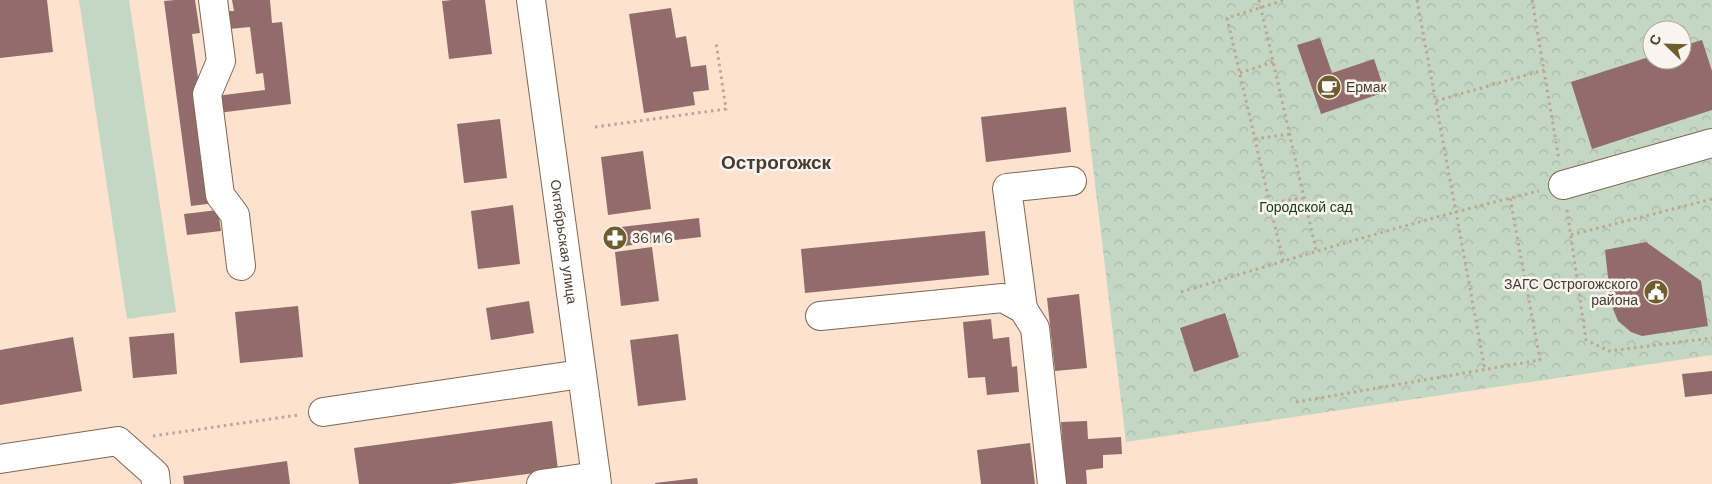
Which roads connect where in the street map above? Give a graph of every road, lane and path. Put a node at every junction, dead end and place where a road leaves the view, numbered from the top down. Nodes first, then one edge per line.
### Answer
1 (213, 0) edge
2 (531, 0) edge
3 (1258, 0) edge
4 (1285, 0) edge
5 (1417, 0) edge
6 (1532, 0) edge
7 (1260, 7) junction
8 (716, 42) dead end
9 (1273, 62) junction
10 (1544, 70) junction
11 (1240, 73) junction
12 (1436, 101) junction
13 (595, 127) dead end
14 (1290, 134) junction
15 (1255, 139) junction
16 (1712, 143) edge
17 (1072, 181) dead end
18 (1563, 185) junction
19 (1304, 198) junction
20 (1510, 198) junction
21 (1712, 199) edge
22 (1270, 203) junction
23 (1457, 210) junction
24 (1571, 235) junction
25 (1316, 250) junction
26 (1283, 261) junction
27 (241, 266) dead end
28 (1181, 292) dead end
29 (1023, 309) junction
30 (820, 316) dead end
31 (1712, 338) edge
32 (1484, 370) junction
33 (581, 374) junction
34 (1296, 402) dead end
35 (323, 412) joint
36 (118, 441) junction
37 (0, 459) edge
38 (597, 480) edge
39 (156, 484) edge
40 (541, 484) edge
41 (1052, 484) edge

1 - 27 street
2 - 33 street, Октябрьская улица
3 - 7 path
4 - 7 path
5 - 12 path
6 - 10 path
7 - 9 path
7 - 11 path
8 - 13 path
9 - 11 path
9 - 14 path
10 - 12 path
10 - 18 path
11 - 15 path
12 - 23 path
14 - 15 path
14 - 19 path
15 - 22 path
16 - 18 street
17 - 29 street
18 - 20 path
18 - 24 path
19 - 22 path
19 - 25 path
20 - 23 path
20 - 32 path
21 - 24 path
22 - 26 path
23 - 25 path
23 - 32 path
24 - 31 path
25 - 26 path
26 - 28 path
29 - 30 street
29 - 41 street
32 - 34 path
33 - 35 street
33 - 38 street, Октябрьская улица
35 - 36 path
36 - 37 street
36 - 39 street
38 - 40 street

